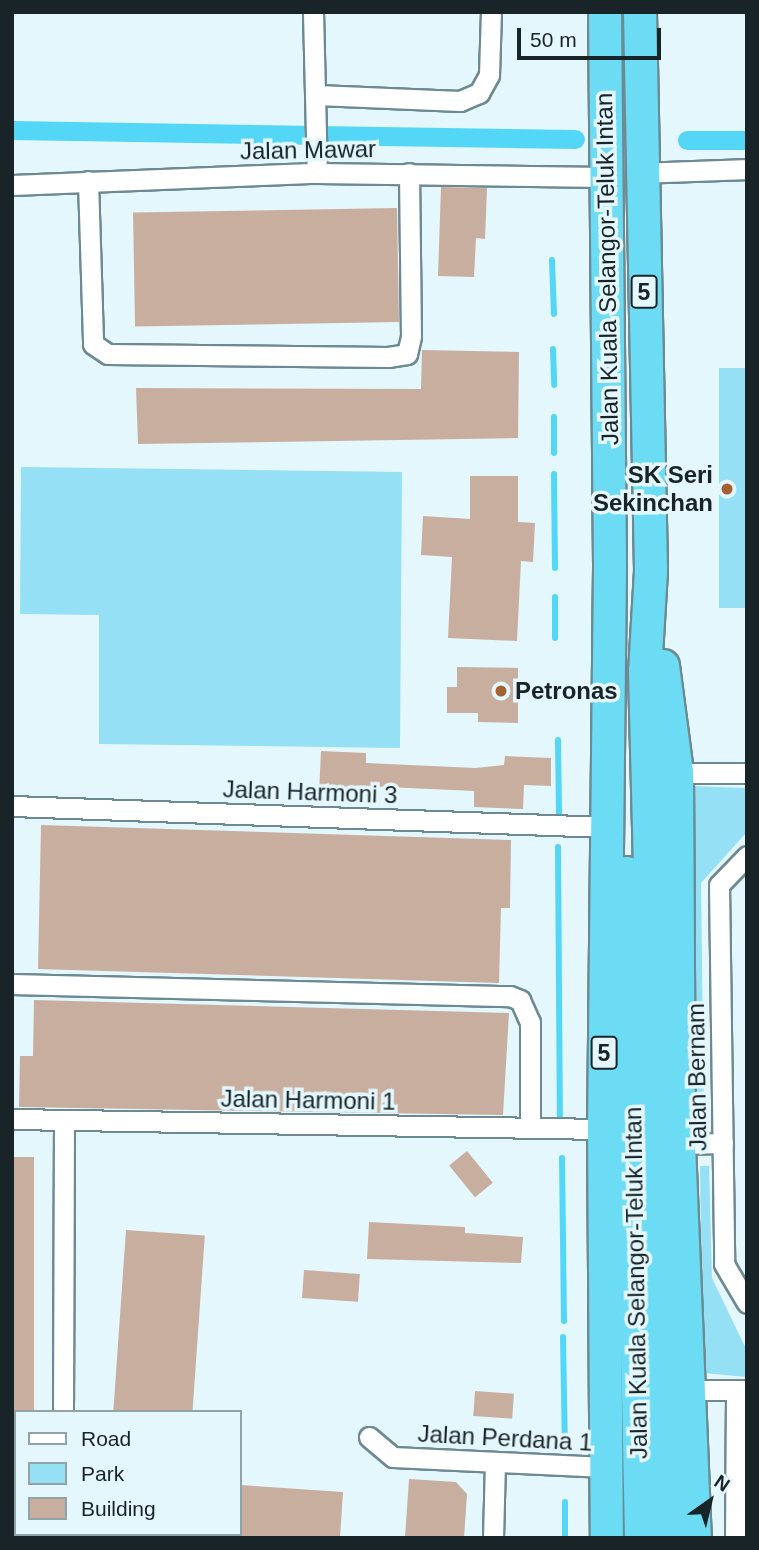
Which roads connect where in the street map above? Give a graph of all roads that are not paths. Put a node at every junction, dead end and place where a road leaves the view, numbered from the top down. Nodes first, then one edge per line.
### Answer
1 (313, 12) edge
2 (491, 12) edge
3 (605, 12) edge
4 (640, 12) edge
5 (317, 101) junction
6 (747, 169) edge
7 (317, 173) junction
8 (409, 173) junction
9 (640, 173) junction
10 (605, 177) junction
11 (89, 181) junction
12 (12, 186) edge
13 (651, 571) junction
14 (677, 773) junction
15 (747, 773) edge
16 (12, 806) edge
17 (628, 841) junction
18 (747, 856) edge
19 (12, 984) edge
20 (12, 1119) edge
21 (64, 1121) junction
22 (530, 1127) junction
23 (604, 1129) junction
24 (723, 1143) junction
25 (679, 1144) junction
26 (747, 1303) edge
27 (691, 1390) junction
28 (741, 1390) edge
29 (63, 1410) edge
30 (369, 1437) dead end
31 (495, 1462) junction
32 (605, 1467) junction
33 (493, 1538) edge
34 (607, 1538) edge
35 (641, 1538) edge
36 (667, 1538) edge
37 (695, 1538) edge
38 (736, 1538) edge

1 - 5 street
2 - 5 street
3 - 10 highway, Jalan Kuala Selangor-Teluk Intan / 5
4 - 9 highway, Jalan Kuala Selangor-Teluk Intan / 5
5 - 7 street
6 - 9 street
7 - 8 street, Jalan Mawar
7 - 11 street, Jalan Mawar
8 - 10 street, Jalan Mawar
8 - 11 street
9 - 13 highway, Jalan Kuala Selangor-Teluk Intan / 5
10 - 17 highway, Jalan Kuala Selangor-Teluk Intan / 5
11 - 12 street, Jalan Mawar
13 - 14 highway, Jalan Kuala Selangor-Teluk Intan / 5
13 - 17 highway, Jalan Kuala Selangor-Teluk Intan / 5
14 - 15 street
14 - 25 highway, 5
16 - 17 street, Jalan Harmoni 3
17 - 23 highway, Jalan Kuala Selangor-Teluk Intan / 5
17 - 35 highway, Jalan Kuala Selangor-Teluk Intan / 5
17 - 36 highway, Jalan Kuala Selangor-Teluk Intan / 5
18 - 24 street, Jalan Bernam
19 - 22 street
20 - 21 street, Jalan Harmoni 1
21 - 22 street, Jalan Harmoni 1
21 - 29 street
22 - 23 street, Jalan Harmoni 1
23 - 32 highway, Jalan Kuala Selangor-Teluk Intan / 5
24 - 25 street
24 - 26 street, Jalan Bernam
25 - 27 highway, 5
27 - 28 street
27 - 37 highway, 5
28 - 38 street
30 - 31 street, Jalan Perdana 1
31 - 32 street, Jalan Perdana 1
31 - 33 street
32 - 34 highway, Jalan Kuala Selangor-Teluk Intan / 5

